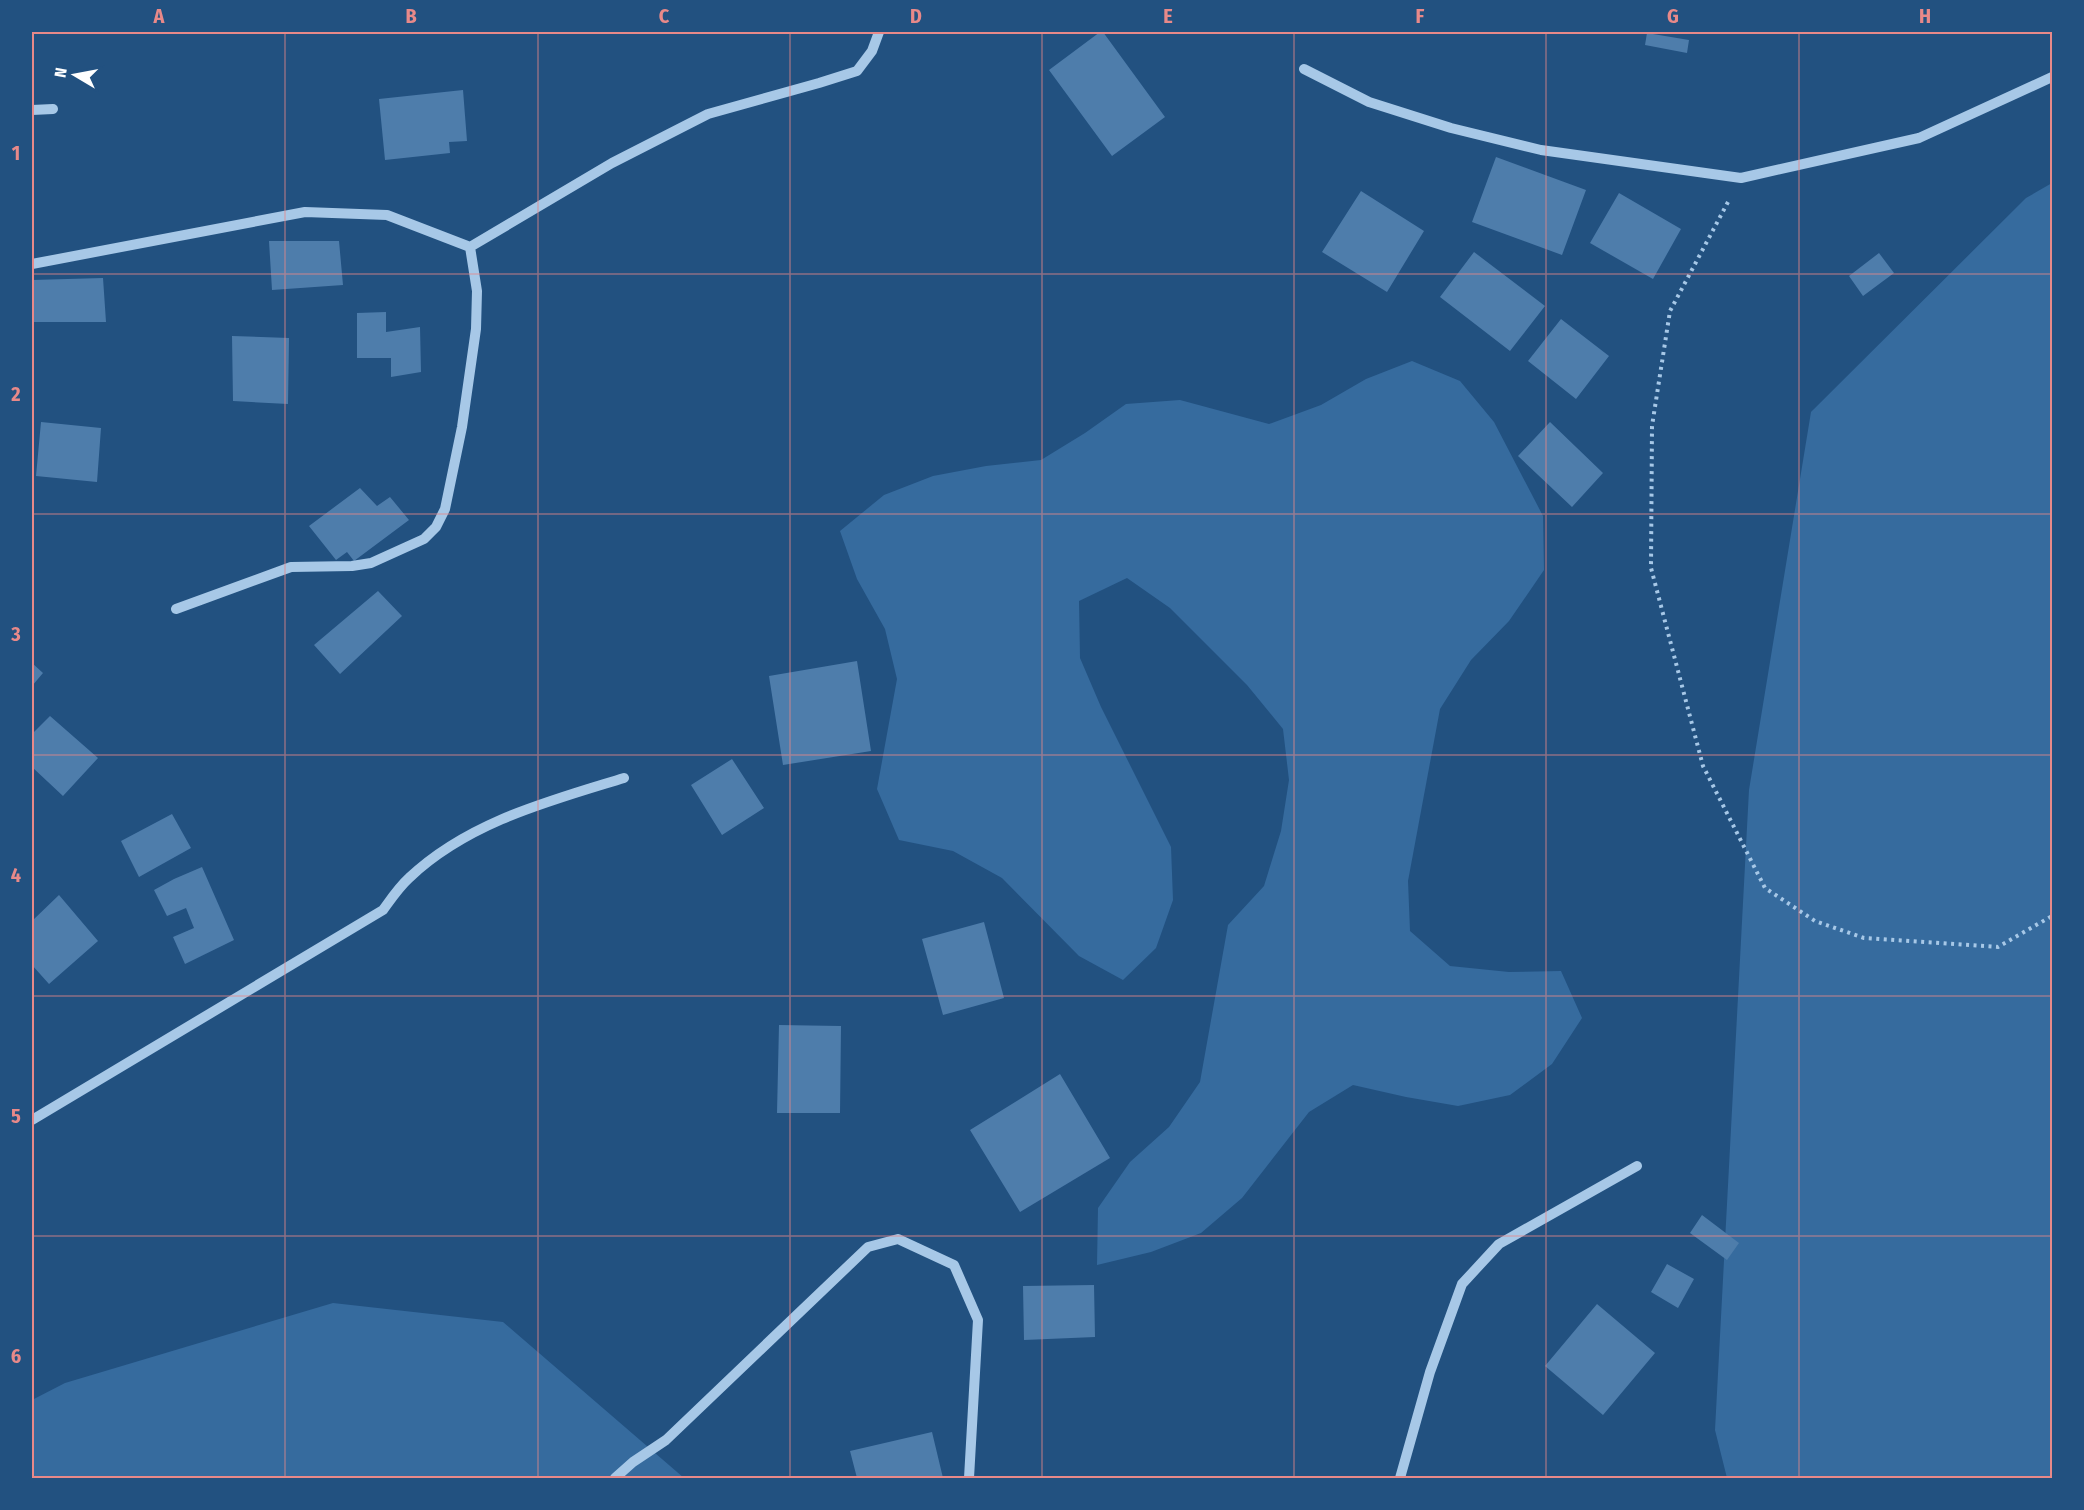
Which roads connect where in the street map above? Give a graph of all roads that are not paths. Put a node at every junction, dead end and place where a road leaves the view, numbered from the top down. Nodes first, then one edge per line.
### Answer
1 (879, 32) edge
2 (1304, 69) dead end
3 (2052, 77) edge
4 (53, 109) dead end
5 (32, 110) edge
6 (470, 247) junction
7 (32, 264) edge
8 (176, 609) dead end
9 (624, 777) dead end
10 (32, 1120) edge
11 (1637, 1166) dead end
12 (615, 1479) edge
13 (969, 1479) edge
14 (1400, 1479) edge

1 - 6 street
2 - 3 street
4 - 5 street
6 - 7 street
6 - 8 street
9 - 10 street
11 - 14 street
12 - 13 street

